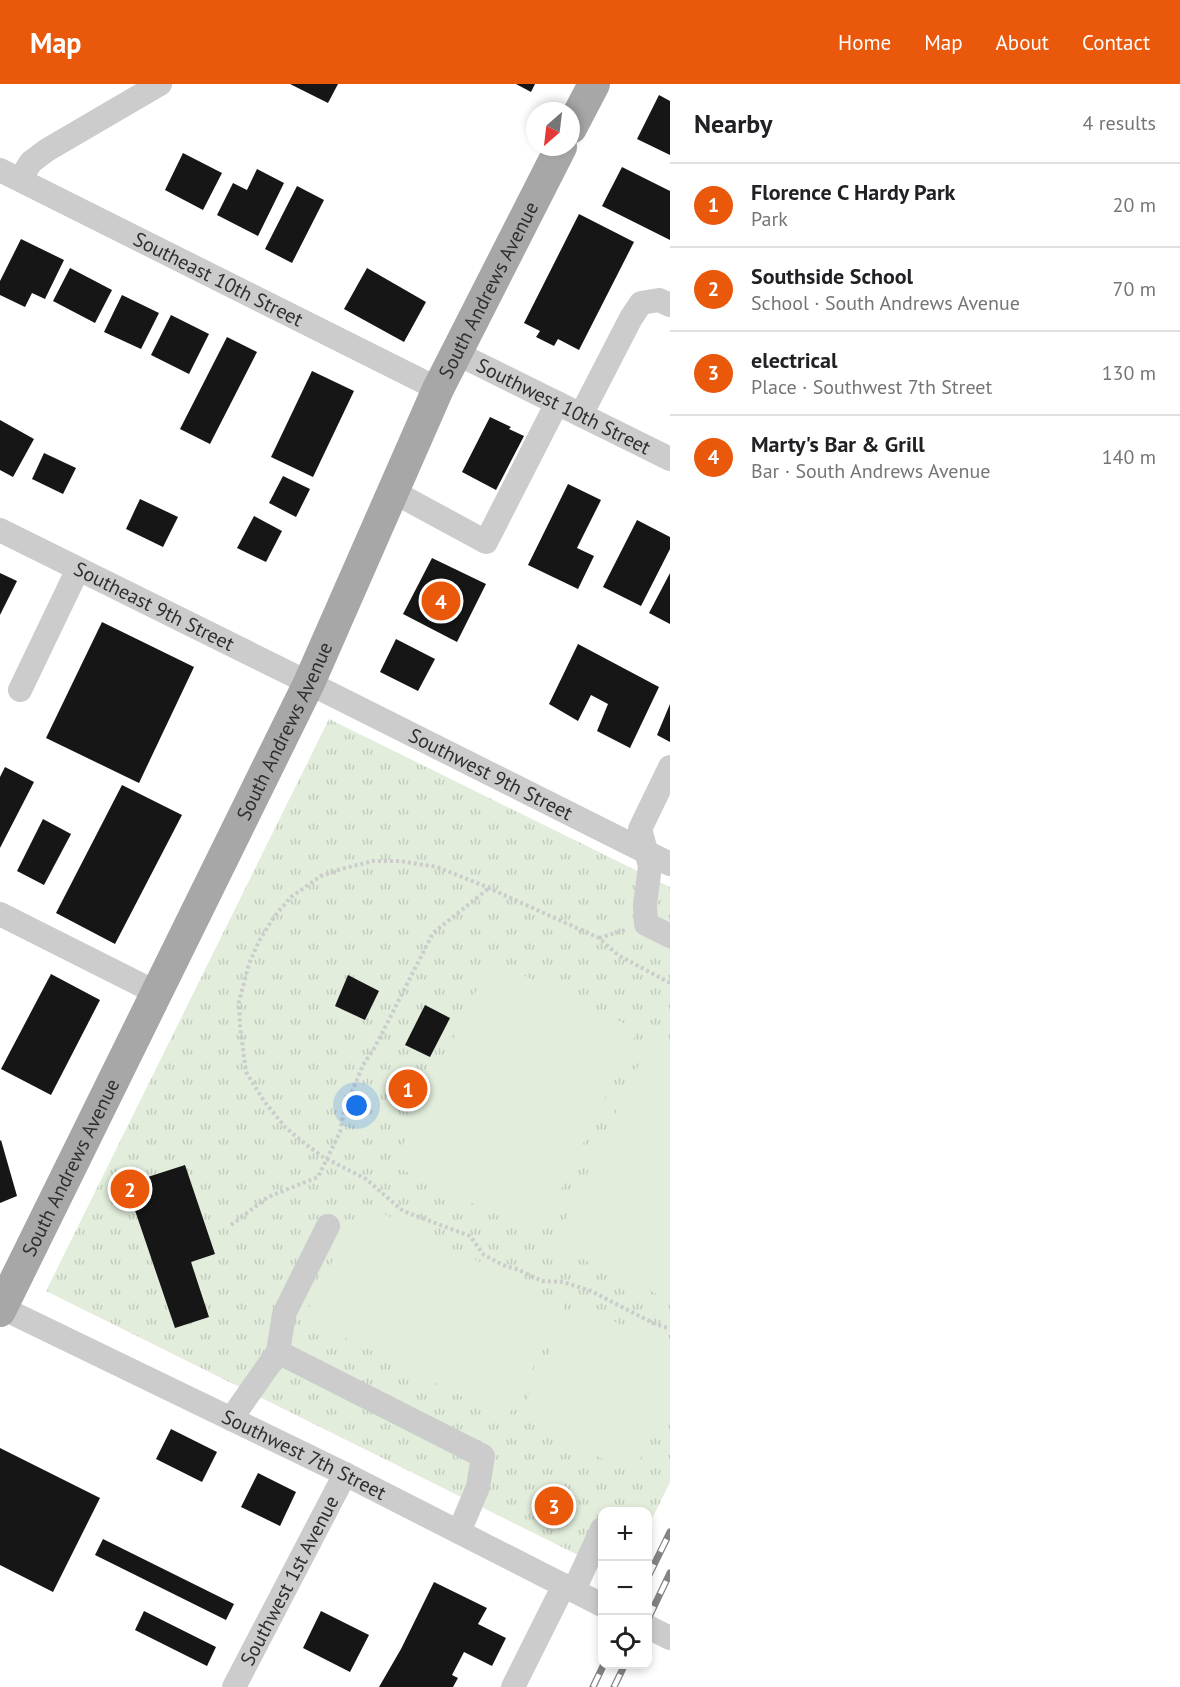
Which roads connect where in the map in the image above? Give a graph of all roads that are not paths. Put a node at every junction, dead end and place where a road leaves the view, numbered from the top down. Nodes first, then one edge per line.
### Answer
1 (160, 84) edge
2 (594, 84) edge
3 (580, 111) edge
4 (556, 156) edge
5 (10, 175) edge
6 (670, 305) edge
7 (456, 353) junction
8 (438, 388) junction
9 (557, 403) junction
10 (581, 415) junction
11 (670, 459) edge
12 (392, 491) junction
13 (0, 530) edge
14 (78, 569) junction
15 (309, 683) junction
16 (20, 690) dead end
17 (670, 767) edge
18 (647, 853) junction
19 (670, 864) edge
20 (0, 914) edge
21 (670, 936) edge
22 (157, 993) junction
23 (328, 1226) dead end
24 (0, 1308) edge
25 (278, 1352) junction
26 (231, 1419) junction
27 (345, 1474) junction
28 (459, 1532) junction
29 (598, 1538) edge
30 (569, 1588) junction
31 (598, 1602) edge
32 (652, 1629) edge
33 (670, 1638) edge
34 (234, 1687) edge
35 (513, 1687) edge

1 - 5 street
2 - 3 main road
4 - 7 main road, South Andrews Avenue
5 - 8 street, Southeast 10th Street
6 - 10 street
7 - 8 main road, South Andrews Avenue
7 - 9 street, Southwest 10th Street
8 - 12 main road, South Andrews Avenue
9 - 10 street, Southwest 10th Street
9 - 12 street
10 - 11 street, Southwest 10th Street
12 - 15 main road, South Andrews Avenue
13 - 14 street, Southeast 9th Street
14 - 15 street, Southeast 9th Street
14 - 16 street
15 - 18 street, Southwest 9th Street
15 - 22 main road, South Andrews Avenue
17 - 18 street
18 - 19 street, Southwest 9th Street
18 - 21 street
20 - 22 street
22 - 24 main road, South Andrews Avenue
23 - 25 street
24 - 26 street, Southwest 7th Street
25 - 26 street
25 - 28 street
26 - 27 street, Southwest 7th Street
27 - 28 street, Southwest 7th Street
27 - 34 street, Southwest 1st Avenue
28 - 30 street, Southwest 7th Street
29 - 30 street
30 - 31 street, Southwest 7th Street
30 - 35 street
32 - 33 street

